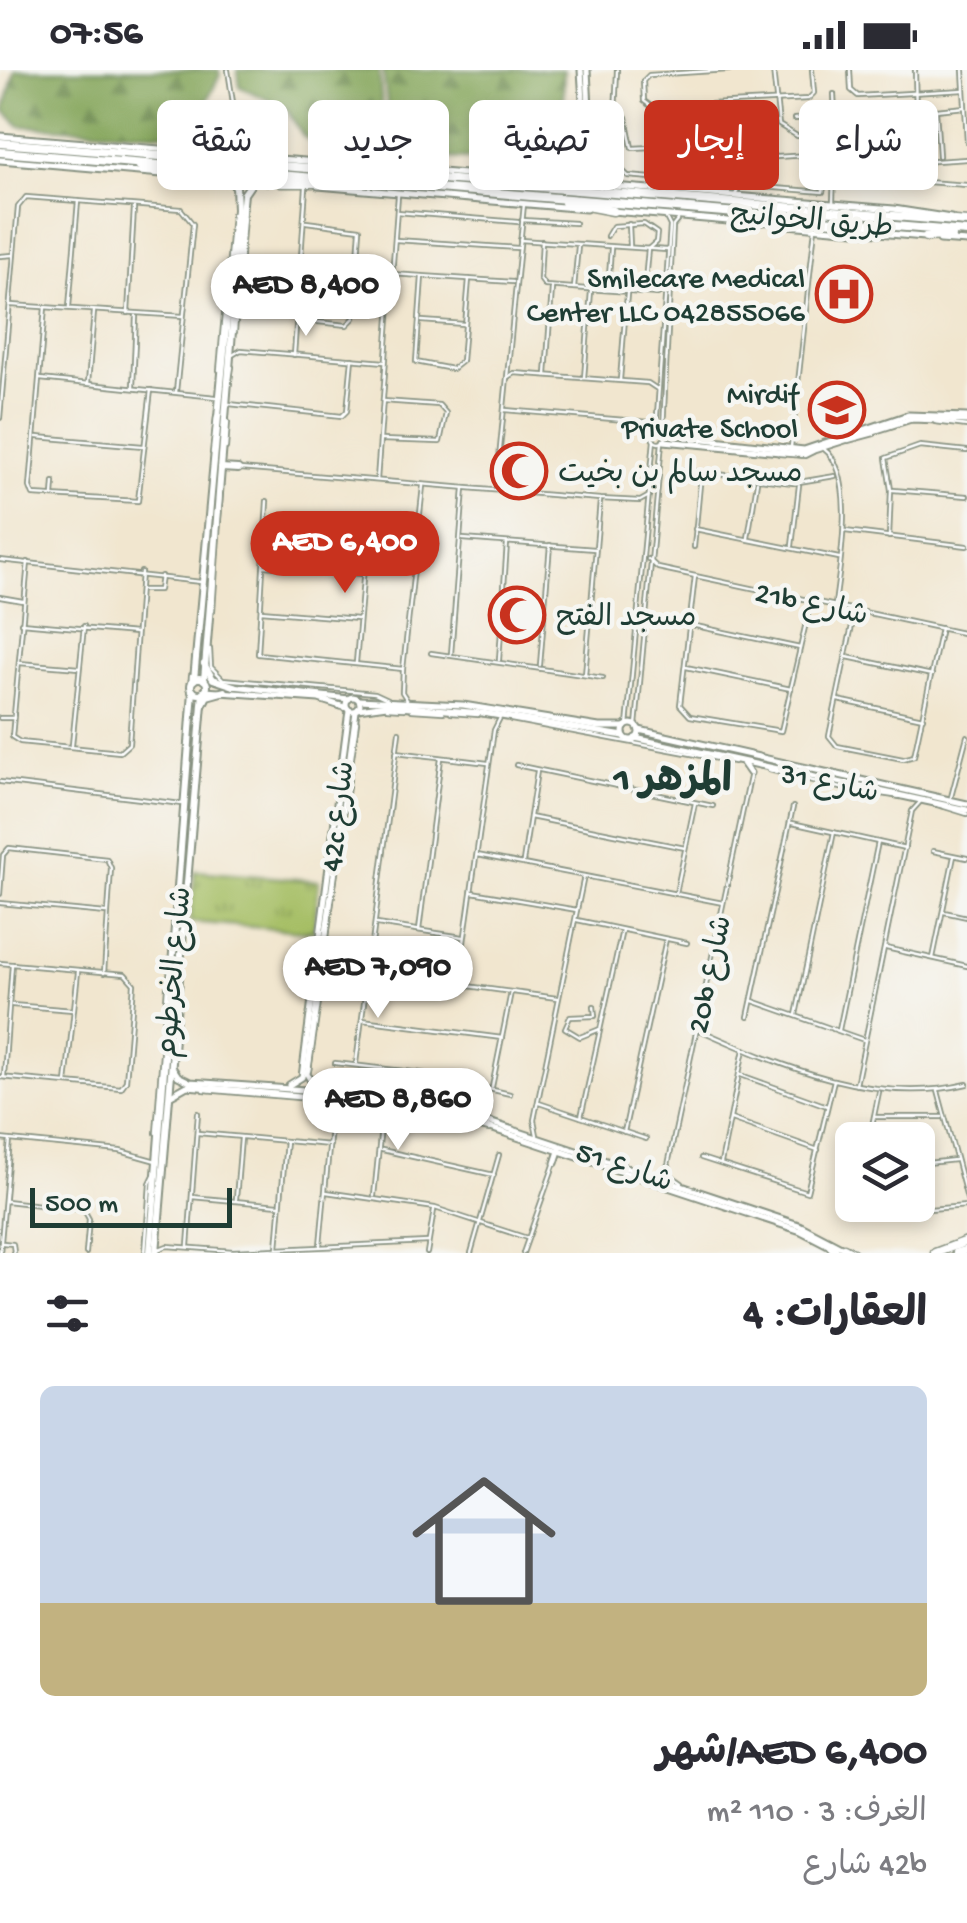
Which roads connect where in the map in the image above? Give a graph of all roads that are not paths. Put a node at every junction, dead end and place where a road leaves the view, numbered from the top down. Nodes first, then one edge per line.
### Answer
1 (228, 70) edge
2 (584, 70) edge
3 (616, 70) edge
4 (730, 70) edge
5 (774, 70) edge
6 (812, 70) edge
7 (850, 70) edge
8 (915, 70) edge
9 (963, 70) edge
10 (666, 72) edge
11 (964, 90) junction
12 (917, 93) junction
13 (834, 94) dead end
14 (233, 100) edge
15 (586, 100) edge
16 (616, 100) edge
17 (647, 100) edge
18 (775, 100) edge
19 (779, 100) edge
20 (834, 100) edge
21 (917, 100) edge
22 (965, 107) edge
23 (938, 110) edge
24 (624, 119) edge
25 (794, 119) dead end
26 (799, 119) edge
27 (779, 120) edge
28 (799, 136) edge
29 (0, 140) edge
30 (967, 142) edge
31 (52, 147) junction
32 (121, 147) junction
33 (644, 147) edge
34 (157, 150) edge
35 (0, 152) edge
36 (779, 158) edge
37 (0, 160) edge
38 (967, 160) edge
39 (132, 162) junction
40 (938, 162) edge
41 (157, 169) edge
42 (308, 169) edge
43 (157, 174) edge
44 (308, 177) edge
45 (449, 181) edge
46 (938, 182) edge
47 (288, 184) edge
48 (967, 184) edge
49 (304, 185) junction
50 (308, 185) edge
51 (449, 188) edge
52 (624, 188) edge
53 (779, 188) edge
54 (237, 190) edge
55 (246, 190) edge
56 (312, 190) edge
57 (364, 190) edge
58 (738, 190) edge
59 (745, 190) edge
60 (834, 190) edge
61 (308, 193) junction
62 (398, 193) junction
63 (746, 194) junction
64 (542, 196) junction
65 (734, 196) junction
66 (240, 198) junction
67 (80, 201) junction
68 (834, 204) junction
69 (521, 205) junction
70 (136, 206) junction
71 (240, 211) junction
72 (614, 211) junction
73 (397, 212) junction
74 (661, 214) junction
75 (686, 216) junction
76 (801, 218) junction
77 (520, 221) junction
78 (306, 222) junction
79 (740, 222) junction
80 (963, 222) edge
81 (576, 223) dead end
82 (629, 224) junction
83 (818, 226) junction
84 (607, 236) dead end
85 (926, 237) joint
86 (967, 237) edge
87 (395, 240) junction
88 (518, 240) junction
89 (542, 242) junction
90 (578, 244) junction
91 (612, 247) junction
92 (668, 247) junction
93 (518, 248) junction
94 (630, 248) junction
95 (648, 249) junction
96 (662, 250) junction
97 (1, 256) edge
98 (668, 256) junction
99 (14, 258) junction
100 (672, 264) junction
101 (392, 273) junction
102 (422, 276) junction
103 (469, 280) junction
104 (515, 284) junction
105 (552, 287) junction
106 (574, 288) junction
107 (591, 290) junction
108 (665, 290) junction
109 (608, 291) junction
110 (627, 292) junction
111 (644, 293) junction
112 (658, 294) junction
113 (230, 296) junction
114 (664, 300) junction
115 (10, 304) junction
116 (47, 307) junction
117 (70, 309) junction
118 (93, 310) junction
119 (234, 310) junction
120 (126, 313) junction
121 (138, 314) junction
122 (184, 318) junction
123 (298, 320) junction
124 (419, 321) junction
125 (465, 324) junction
126 (231, 339) junction
127 (241, 350) junction
128 (294, 354) junction
129 (230, 360) junction
130 (352, 360) junction
131 (385, 363) junction
132 (508, 366) junction
133 (514, 374) junction
134 (546, 376) junction
135 (658, 377) junction
136 (223, 378) junction
137 (507, 378) junction
138 (584, 380) junction
139 (40, 381) junction
140 (620, 383) junction
141 (648, 384) junction
142 (86, 385) junction
143 (131, 388) junction
144 (149, 390) junction
145 (658, 390) junction
146 (177, 392) junction
147 (211, 395) junction
148 (382, 401) junction
149 (224, 404) junction
150 (238, 408) junction
151 (504, 409) junction
152 (0, 417) edge
153 (965, 419) edge
154 (649, 422) dead end
155 (656, 430) junction
156 (218, 434) junction
157 (663, 436) junction
158 (35, 438) junction
159 (379, 438) junction
160 (820, 438) dead end
161 (654, 440) junction
162 (794, 443) junction
163 (144, 448) junction
164 (829, 449) junction
165 (787, 450) junction
166 (800, 450) junction
167 (814, 450) junction
168 (967, 451) edge
169 (221, 460) junction
170 (238, 468) junction
171 (684, 470) dead end
172 (701, 472) junction
173 (838, 476) junction
174 (375, 480) junction
175 (757, 480) junction
176 (54, 482) dead end
177 (219, 482) junction
178 (799, 483) junction
179 (416, 484) junction
180 (424, 485) junction
181 (464, 488) junction
182 (891, 490) junction
183 (498, 491) junction
184 (650, 496) junction
185 (967, 496) edge
186 (419, 497) junction
187 (52, 498) junction
188 (600, 500) junction
189 (268, 501) dead end
190 (640, 501) junction
191 (648, 509) junction
192 (266, 521) junction
193 (695, 529) junction
194 (367, 530) junction
195 (844, 530) junction
196 (415, 534) junction
197 (889, 537) junction
198 (460, 538) junction
199 (748, 540) junction
200 (508, 542) junction
201 (550, 545) junction
202 (967, 546) edge
203 (694, 548) dead end
204 (596, 549) junction
205 (792, 549) junction
206 (840, 558) junction
207 (648, 559) junction
208 (0, 560) edge
209 (206, 560) junction
210 (26, 562) junction
211 (262, 566) junction
212 (658, 568) junction
213 (142, 572) junction
214 (205, 572) junction
215 (161, 574) junction
216 (363, 574) junction
217 (647, 574) junction
218 (695, 576) junction
219 (195, 578) junction
220 (204, 586) junction
221 (142, 587) junction
222 (204, 596) junction
223 (0, 597) edge
224 (23, 599) junction
225 (811, 602) junction
226 (835, 606) junction
227 (259, 611) junction
228 (855, 611) junction
229 (359, 619) junction
230 (21, 621) junction
231 (689, 625) junction
232 (82, 626) junction
233 (941, 628) junction
234 (138, 631) junction
235 (967, 634) edge
236 (801, 648) junction
237 (431, 653) dead end
238 (206, 654) junction
239 (451, 655) junction
240 (846, 657) junction
241 (500, 661) junction
242 (18, 663) junction
243 (356, 665) junction
244 (540, 667) junction
245 (686, 667) junction
246 (79, 668) junction
247 (404, 669) junction
248 (585, 675) junction
249 (932, 675) junction
250 (602, 678) dead end
251 (194, 680) junction
252 (204, 686) junction
253 (234, 686) junction
254 (281, 687) junction
255 (402, 688) junction
256 (193, 690) junction
257 (792, 690) junction
258 (225, 691) junction
259 (349, 698) junction
260 (359, 700) junction
261 (391, 700) junction
262 (836, 700) junction
263 (408, 701) junction
264 (353, 711) junction
265 (194, 714) junction
266 (485, 714) junction
267 (504, 716) junction
268 (1, 718) edge
269 (923, 718) junction
270 (13, 722) junction
271 (626, 726) junction
272 (637, 728) junction
273 (494, 730) junction
274 (350, 731) junction
275 (398, 732) dead end
276 (624, 736) junction
277 (967, 736) edge
278 (635, 738) junction
279 (658, 738) junction
280 (73, 746) junction
281 (396, 752) junction
282 (965, 754) edge
283 (441, 758) junction
284 (739, 761) junction
285 (489, 763) junction
286 (516, 765) dead end
287 (758, 765) junction
288 (785, 765) junction
289 (537, 769) junction
290 (750, 778) junction
291 (0, 782) edge
292 (956, 788) junction
293 (187, 794) junction
294 (905, 797) junction
295 (942, 799) junction
296 (925, 800) junction
297 (176, 802) junction
298 (695, 802) junction
299 (713, 806) dead end
300 (793, 808) dead end
301 (965, 808) edge
302 (912, 811) junction
303 (185, 813) junction
304 (530, 817) junction
305 (790, 823) junction
306 (834, 832) junction
307 (878, 842) junction
308 (685, 848) junction
309 (905, 848) junction
310 (932, 851) dead end
311 (476, 855) junction
312 (954, 856) junction
313 (967, 858) edge
314 (523, 864) junction
315 (584, 876) junction
316 (471, 892) junction
317 (0, 894) edge
318 (676, 895) junction
319 (723, 904) junction
320 (0, 905) edge
321 (577, 910) junction
322 (942, 912) junction
323 (107, 915) junction
324 (967, 918) edge
325 (575, 920) junction
326 (374, 924) junction
327 (419, 930) junction
328 (622, 930) junction
329 (464, 938) junction
330 (666, 939) junction
331 (687, 943) dead end
332 (372, 944) dead end
333 (884, 948) junction
334 (323, 955) junction
335 (933, 958) junction
336 (0, 963) edge
337 (14, 964) junction
338 (967, 966) edge
339 (334, 968) junction
340 (76, 970) junction
341 (168, 972) junction
342 (102, 973) junction
343 (368, 973) junction
344 (321, 976) junction
345 (172, 982) junction
346 (458, 985) junction
347 (511, 992) junction
348 (174, 997) junction
349 (559, 998) junction
350 (752, 1001) junction
351 (10, 1005) junction
352 (594, 1006) dead end
353 (73, 1010) junction
354 (796, 1014) junction
355 (595, 1016) junction
356 (748, 1018) dead end
357 (362, 1020) junction
358 (594, 1028) junction
359 (601, 1030) junction
360 (838, 1030) junction
361 (697, 1031) junction
362 (502, 1038) junction
363 (865, 1040) junction
364 (746, 1049) junction
365 (304, 1053) junction
366 (171, 1056) junction
367 (310, 1062) junction
368 (335, 1062) dead end
369 (356, 1064) junction
370 (308, 1073) junction
371 (739, 1076) junction
372 (2, 1077) edge
373 (836, 1080) junction
374 (190, 1082) junction
375 (67, 1084) junction
376 (967, 1084) edge
377 (856, 1085) junction
378 (181, 1086) junction
379 (199, 1086) junction
380 (282, 1087) junction
381 (492, 1088) junction
382 (305, 1089) junction
383 (322, 1091) junction
384 (879, 1091) junction
385 (938, 1091) junction
386 (268, 1092) junction
387 (510, 1094) dead end
388 (376, 1102) junction
389 (537, 1103) junction
390 (397, 1105) junction
391 (830, 1105) junction
392 (166, 1106) junction
393 (198, 1112) dead end
394 (385, 1114) junction
395 (581, 1117) junction
396 (945, 1117) junction
397 (161, 1118) junction
398 (874, 1118) junction
399 (534, 1120) junction
400 (730, 1120) junction
401 (873, 1122) edge
402 (331, 1127) dead end
403 (524, 1130) junction
404 (624, 1132) junction
405 (196, 1133) junction
406 (537, 1135) junction
407 (241, 1137) junction
408 (0, 1139) edge
409 (159, 1139) junction
410 (646, 1139) dead end
411 (12, 1140) junction
412 (286, 1141) junction
413 (330, 1144) junction
414 (547, 1144) junction
415 (819, 1149) junction
416 (160, 1150) junction
417 (382, 1150) junction
418 (563, 1150) junction
419 (500, 1155) dead end
420 (147, 1156) junction
421 (600, 1156) junction
422 (700, 1158) dead end
423 (957, 1160) junction
424 (156, 1162) junction
425 (935, 1162) edge
426 (555, 1163) junction
427 (720, 1165) junction
428 (668, 1168) junction
429 (634, 1174) junction
430 (494, 1175) junction
431 (657, 1176) junction
432 (0, 1177) edge
433 (8, 1178) junction
434 (665, 1179) junction
435 (684, 1186) junction
436 (326, 1191) junction
437 (192, 1197) junction
438 (376, 1197) junction
439 (967, 1200) edge
440 (6, 1201) junction
441 (236, 1201) junction
442 (280, 1205) junction
443 (967, 1206) edge
444 (437, 1208) junction
445 (935, 1209) edge
446 (480, 1220) junction
447 (528, 1236) junction
448 (157, 1238) junction
449 (967, 1242) edge
450 (1, 1243) edge
451 (428, 1244) junction
452 (380, 1245) junction
453 (167, 1246) junction
454 (188, 1247) junction
455 (322, 1248) junction
456 (277, 1249) junction
457 (967, 1250) edge
458 (842, 1251) edge
459 (152, 1252) edge
460 (221, 1252) edge
461 (0, 1253) edge
462 (14, 1253) edge
463 (86, 1253) edge
464 (380, 1253) edge
465 (427, 1253) edge
466 (471, 1253) edge
467 (522, 1253) edge
468 (935, 1253) edge
469 (957, 1253) edge

1 - 14 street
2 - 15 street
3 - 16 street
4 - 10 street
5 - 18 street
6 - 19 street
7 - 12 street
8 - 12 street
9 - 11 street
10 - 17 street
11 - 12 street
11 - 22 street
12 - 21 street
13 - 20 street
22 - 23 street
22 - 30 street
24 - 33 street
25 - 26 street
27 - 28 street
29 - 31 main road, طريق الخوانيج
29 - 32 street
31 - 32 main road
31 - 42 main road, طريق الخوانيج
32 - 34 street
35 - 39 main road, طريق الخوانيج
36 - 53 street
37 - 43 street
38 - 40 street
39 - 41 main road
39 - 44 main road, طريق الخوانيج
45 - 80 main road, طريق الخوانيج
46 - 48 street
47 - 49 street
49 - 50 street
49 - 61 street
51 - 64 main road, طريق الخوانيج
52 - 65 street
54 - 66 main road
55 - 66 main road, شارع الخرطوم
56 - 61 street
57 - 62 street
58 - 65 street
59 - 63 street
60 - 68 street
61 - 78 street
62 - 69 street
62 - 73 street
63 - 65 street
63 - 68 street
64 - 72 main road
64 - 76 main road, طريق الخوانيج
66 - 71 main road, شارع الخرطوم
67 - 70 street
67 - 99 street
67 - 117 street
68 - 80 street
69 - 72 street
69 - 77 street
70 - 120 street
70 - 122 street
71 - 113 main road, شارع الخرطوم
71 - 119 main road, شارع الخرطوم
71 - 126 street
71 - 136 street
72 - 74 street
73 - 77 street
73 - 87 street
74 - 75 street
74 - 92 street
75 - 79 street
75 - 100 street
76 - 79 main road
76 - 86 main road, طريق الخوانيج
77 - 81 street
77 - 88 street
78 - 123 street
78 - 123 street
79 - 83 street
82 - 84 street
82 - 94 street
82 - 95 street
83 - 85 street
83 - 162 street
85 - 86 main road
87 - 93 street
87 - 101 street
88 - 89 street
88 - 93 street
89 - 90 street
89 - 105 street
90 - 91 street
90 - 106 street
91 - 94 street
91 - 109 street
92 - 96 street
92 - 98 street
92 - 100 street
93 - 104 street
94 - 95 street
95 - 96 street
95 - 111 street
96 - 98 street
97 - 99 street
98 - 108 street
99 - 115 street
100 - 157 street
101 - 102 street
101 - 131 street
102 - 103 street
102 - 124 street
103 - 104 street
103 - 125 street
104 - 132 street
105 - 106 street
105 - 134 street
106 - 107 street
107 - 109 street
107 - 138 street
108 - 112 street
108 - 114 street
109 - 110 street
110 - 111 street
110 - 140 street
111 - 112 street
112 - 114 street
113 - 119 main road
113 - 136 main road, شارع الخرطوم
114 - 135 street
115 - 116 street
115 - 152 street
116 - 117 street
116 - 139 street
117 - 118 street
118 - 120 street
118 - 142 street
119 - 126 main road, شارع الخرطوم
120 - 121 street
121 - 122 street
121 - 143 street
122 - 146 street
123 - 128 street
124 - 125 street
124 - 125 street
126 - 127 street
126 - 129 main road, شارع الخرطوم
127 - 128 street
127 - 129 street
128 - 130 street
129 - 149 main road, شارع الخرطوم
130 - 131 street
130 - 150 street
131 - 148 street
132 - 133 street
132 - 137 street
133 - 134 street
133 - 137 street
134 - 138 street
135 - 141 street
135 - 145 street
136 - 149 main road, شارع الخرطوم
137 - 151 street
138 - 140 street
139 - 142 street
139 - 158 street
140 - 141 street
141 - 145 street
142 - 143 street
143 - 144 street
144 - 146 street
144 - 163 street
145 - 155 street
146 - 147 street
147 - 149 street
147 - 149 street
148 - 159 street
148 - 159 street
149 - 150 street
149 - 150 street
149 - 156 main road, شارع الخرطوم
149 - 169 main road, شارع الخرطوم
149 - 209 street
151 - 154 street
151 - 183 street
153 - 164 street
153 - 167 street
155 - 157 street
155 - 161 street
156 - 169 main road
156 - 209 main road, شارع الخرطوم
157 - 161 street
157 - 165 street
157 - 167 street
157 - 207 street
158 - 163 street
158 - 187 street
159 - 174 street
160 - 167 street
161 - 184 street
162 - 165 street
162 - 166 street
163 - 187 street
164 - 167 street
164 - 173 street
165 - 166 street
166 - 167 street
168 - 182 street
169 - 170 main road
169 - 177 main road, شارع الخرطوم
170 - 174 street
170 - 177 street
171 - 172 street
172 - 175 street
172 - 193 street
173 - 178 street
173 - 195 street
174 - 179 street
175 - 178 street
175 - 199 street
176 - 187 street
177 - 238 main road, شارع الخرطوم
178 - 205 street
179 - 180 street
179 - 186 street
180 - 181 street
180 - 186 street
181 - 183 street
181 - 198 street
182 - 185 street
182 - 197 street
183 - 188 street
184 - 190 street
184 - 191 street
186 - 196 street
188 - 190 street
188 - 204 street
189 - 192 street
190 - 191 street
191 - 271 street
192 - 194 street
192 - 211 street
193 - 199 street
193 - 203 street
194 - 196 street
194 - 216 street
195 - 197 street
195 - 206 street
196 - 247 street
197 - 202 street
198 - 200 street
198 - 239 street
199 - 205 street
200 - 201 street
200 - 241 street
201 - 204 street
201 - 244 street
204 - 248 street
205 - 206 street
206 - 226 street
207 - 212 street, 21b شارع
207 - 217 street
208 - 210 street
209 - 214 main road, شارع الخرطوم
210 - 213 street
210 - 224 street
211 - 216 street
211 - 227 street
212 - 217 street
212 - 218 street, 21b شارع
213 - 215 street
213 - 221 street
214 - 219 street
214 - 220 main road, شارع الخرطوم
215 - 219 street
215 - 221 street
216 - 229 street
217 - 272 street
218 - 225 street, 21b شارع
218 - 231 street
219 - 220 street
220 - 222 main road, شارع الخرطوم
221 - 234 street
222 - 251 main road, شارع الخرطوم
222 - 265 street
223 - 224 street
224 - 230 street
225 - 226 street, 21b شارع
225 - 236 street
226 - 228 street, 21b شارع
227 - 229 street
227 - 243 street
228 - 233 street, 21b شارع
228 - 240 street
229 - 243 street
230 - 232 street
230 - 242 street
231 - 236 street
231 - 245 street
232 - 234 street
232 - 246 street
233 - 235 street, 21b شارع
233 - 249 street
234 - 280 street
236 - 257 street
237 - 239 street
238 - 252 main road, شارع الخرطوم
238 - 253 main road
238 - 254 street
239 - 241 street
240 - 249 street
240 - 262 street
241 - 244 street
242 - 246 street
242 - 270 street
243 - 247 street
244 - 248 street
245 - 257 street
245 - 257 street
246 - 280 street
247 - 255 street
248 - 250 street
249 - 269 street
251 - 252 main road
251 - 256 main road, شارع الخرطوم
252 - 253 street
252 - 256 main road
252 - 258 street
252 - 265 main road, شارع الخرطوم
253 - 254 street
254 - 259 street
254 - 261 street
255 - 261 street
255 - 263 street
256 - 265 main road, شارع الخرطوم
258 - 264 street
258 - 265 main road
259 - 260 street
259 - 264 street
260 - 261 street
260 - 264 street
261 - 263 street
262 - 269 street
262 - 269 street
263 - 271 street
264 - 266 street
264 - 274 street, 42c شارع
264 - 334 street
265 - 293 main road, شارع الخرطوم
265 - 348 main road, شارع الخرطوم
266 - 267 street
266 - 273 street
267 - 273 street
267 - 276 street
267 - 284 street
268 - 270 street
270 - 280 street
271 - 272 street
271 - 276 street
272 - 278 street
272 - 279 street, شارع 31
273 - 285 street
274 - 334 street, 42c شارع
274 - 365 street, 42c شارع
275 - 281 street
276 - 278 street, شارع 31
277 - 282 street
278 - 284 street, شارع 31
279 - 288 street, شارع 31
279 - 295 street
281 - 283 street
281 - 326 street
282 - 292 street
283 - 285 street
283 - 327 street
284 - 287 street, شارع 31
284 - 290 street
285 - 311 street
286 - 289 street
287 - 288 street
287 - 290 street, 20b شارع
287 - 290 street, 20b شارع
287 - 294 street, شارع 31
288 - 295 street, شارع 31
289 - 298 street
289 - 304 street
290 - 319 street, 20b شارع
291 - 297 street
292 - 295 street
292 - 301 street
293 - 297 street
293 - 303 main road, شارع الخرطوم
294 - 296 street, شارع 31
294 - 302 street
295 - 301 street, شارع 31
296 - 301 street, شارع 31
296 - 302 street
297 - 303 street
298 - 299 street
298 - 308 street
300 - 305 street
302 - 309 street
303 - 341 street
303 - 345 main road, شارع الخرطوم
304 - 308 street
304 - 314 street
305 - 306 street
305 - 350 street
306 - 307 street
306 - 354 street
307 - 309 street
307 - 360 street
308 - 318 street
309 - 333 street
310 - 312 street
311 - 314 street
311 - 316 street
312 - 313 street
312 - 322 street
314 - 315 street
315 - 318 street
315 - 321 street
316 - 321 street
316 - 329 street
317 - 323 street
318 - 319 street
319 - 361 street, 20b شارع
320 - 323 street
321 - 325 street
322 - 324 street
322 - 335 street
323 - 342 street
325 - 328 street
325 - 349 street
326 - 327 street
326 - 332 street
327 - 329 street
328 - 330 street
328 - 359 street
329 - 346 street
330 - 331 street
330 - 404 street
333 - 335 street
333 - 363 street
334 - 339 street
334 - 344 street, 42c شارع
335 - 338 street
336 - 337 street
337 - 340 street
337 - 351 street
339 - 343 street
339 - 344 street
340 - 342 street
340 - 353 street
341 - 345 main road
341 - 409 street
342 - 375 street
343 - 346 street
343 - 357 street
344 - 367 street, 42c شارع
344 - 370 street
345 - 348 main road, شارع الخرطوم
346 - 347 street
347 - 349 street
347 - 362 street
348 - 366 main road, شارع الخرطوم
348 - 397 main road, شارع الخرطوم
349 - 389 street
350 - 354 street
350 - 356 street
351 - 353 street
351 - 372 street
352 - 355 street
353 - 375 street
354 - 360 street
355 - 358 street
355 - 358 street
357 - 362 street
357 - 369 street
358 - 359 street
359 - 395 street
360 - 363 street
361 - 364 street
361 - 428 street, 20b شارع
362 - 381 street
363 - 377 street
364 - 371 street
364 - 373 street
365 - 367 street
365 - 380 street, 42c شارع
366 - 374 street
366 - 392 main road, شارع الخرطوم
367 - 370 street, 42c شارع
368 - 369 street
369 - 381 street
370 - 382 street, 42c شارع
370 - 383 street
371 - 391 street
371 - 400 street
372 - 375 street
373 - 377 street
373 - 391 street
374 - 378 street
374 - 380 street, شارع 51
376 - 385 street
377 - 384 street
378 - 379 street, شارع 51
378 - 392 street
379 - 386 street, شارع 51
379 - 388 street
380 - 382 street, شارع 51
381 - 387 street
382 - 383 street, شارع 51
382 - 386 street
383 - 403 street, شارع 51
384 - 385 street
384 - 398 street
385 - 396 street
386 - 388 street, شارع 51
388 - 390 street, شارع 51
388 - 394 street
389 - 395 street
389 - 399 street
390 - 394 street
390 - 414 street, شارع 51
391 - 415 street
392 - 416 main road, شارع الخرطوم
393 - 405 street
394 - 417 street
395 - 404 street
396 - 398 street
396 - 423 street
397 - 409 main road, شارع الخرطوم
397 - 416 main road
398 - 401 street
399 - 403 street
399 - 406 street
400 - 415 street
400 - 427 street
402 - 413 street
403 - 406 street, شارع 51
404 - 410 street
405 - 407 street
405 - 437 street
406 - 421 street, شارع 51
407 - 412 street
407 - 441 street
408 - 411 street
409 - 416 main road, شارع الخرطوم
411 - 420 street
411 - 433 street
412 - 413 street
412 - 442 street
413 - 436 street
414 - 418 street, شارع 51
414 - 426 street
415 - 427 street
416 - 420 street
416 - 424 main road, شارع الخرطوم
416 - 448 main road, شارع الخرطوم
417 - 430 street
417 - 438 street
418 - 421 street
418 - 426 street
418 - 429 street, شارع 51
419 - 430 street
420 - 424 street
421 - 431 street, شارع 51
422 - 427 street
423 - 425 street
423 - 439 street
424 - 459 main road, شارع الخرطوم
426 - 447 street
428 - 431 street
428 - 434 street
428 - 435 street
429 - 434 street
429 - 458 street, شارع 51
430 - 446 street
431 - 434 street, شارع 51
432 - 433 street
433 - 440 street
434 - 435 street, شارع 51
435 - 458 street, شارع 51
436 - 438 street
436 - 455 street
437 - 441 street
437 - 454 street
438 - 444 street
440 - 450 street
440 - 463 street
441 - 442 street
442 - 456 street
443 - 445 street
444 - 446 street
444 - 451 street
446 - 447 street
446 - 466 street
447 - 467 street
448 - 453 street
448 - 459 main road, شارع الخرطوم
449 - 468 main road
450 - 461 street
450 - 462 street
451 - 452 street
451 - 465 street
452 - 455 street
452 - 464 street
453 - 454 street
453 - 459 street
454 - 460 street
455 - 456 street
456 - 460 street
457 - 469 main road

